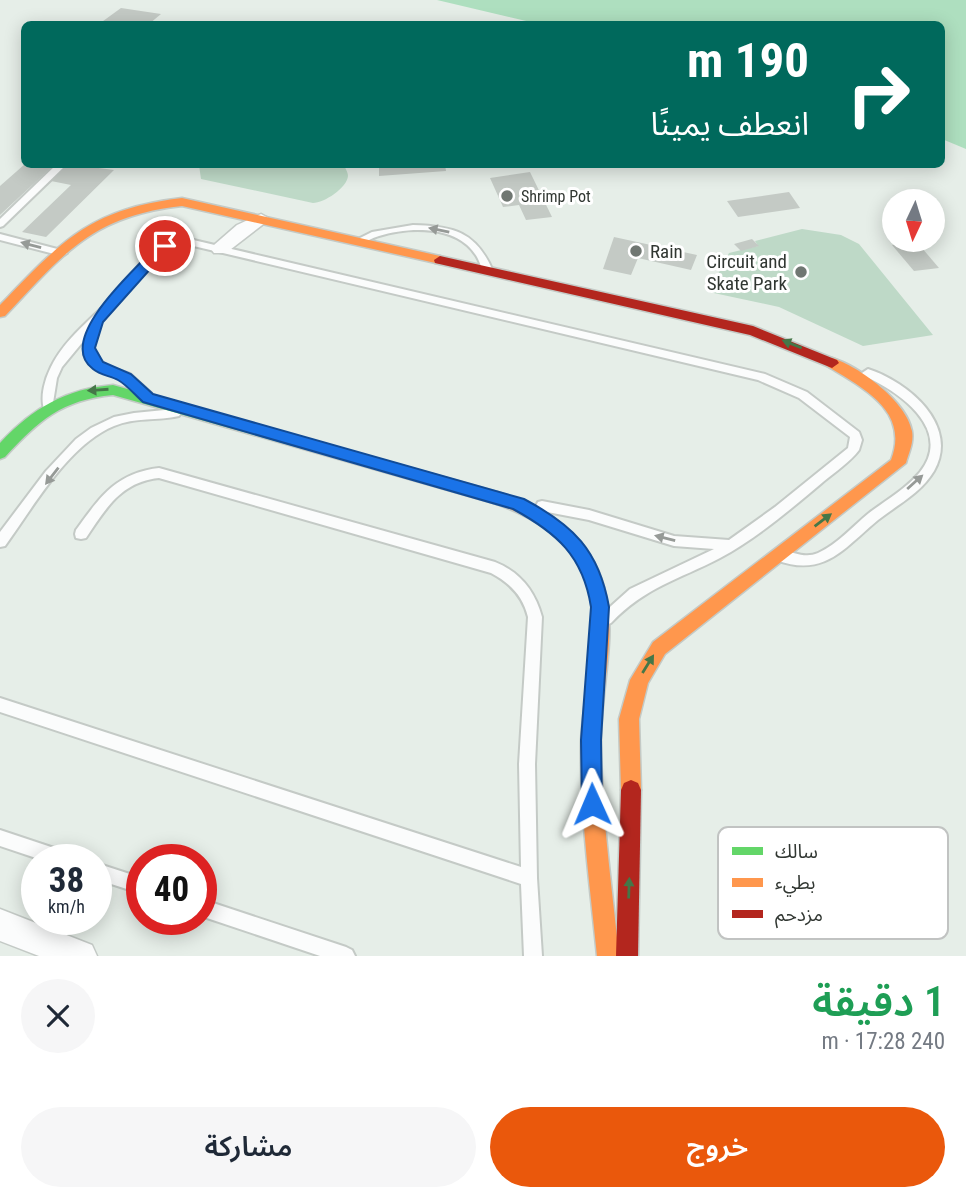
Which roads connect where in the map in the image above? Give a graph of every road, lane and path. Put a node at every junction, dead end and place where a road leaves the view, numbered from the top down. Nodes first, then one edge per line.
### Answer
1 (59, 168) edge
2 (261, 219) junction
3 (0, 225) edge
4 (0, 237) edge
5 (359, 241) junction
6 (220, 249) junction
7 (62, 253) junction
8 (488, 271) junction
9 (0, 313) edge
10 (96, 321) junction
11 (833, 363) junction
12 (148, 398) junction
13 (48, 405) junction
14 (195, 411) junction
15 (0, 453) edge
16 (518, 504) junction
17 (81, 534) dead end
18 (0, 542) edge
19 (733, 544) junction
20 (777, 555) junction
21 (600, 628) junction
22 (0, 705) edge
23 (0, 838) edge
24 (21, 845) edge
25 (528, 878) junction
26 (217, 912) edge
27 (0, 925) edge
28 (81, 956) edge
29 (346, 956) edge
30 (533, 956) edge
31 (608, 956) edge
32 (627, 956) edge

1 - 3 lane
2 - 5 street
2 - 6 street
2 - 7 street
7 -> 4 lane
5 - 8 street
8 -> 5 lane
6 - 10 lane
6 - 19 lane
7 - 9 street
11 -> 8 street
10 - 12 lane
10 - 13 lane
20 -> 11 street
20 -> 11 lane
12 -> 13 street
12 - 14 street
13 - 15 street
14 - 16 street
14 -> 18 lane
19 -> 16 lane
16 - 21 street
17 - 25 lane
19 - 21 lane
32 -> 20 street
21 - 31 street
22 - 25 lane
23 - 24 lane
25 - 30 lane
26 - 29 lane
27 - 28 street

